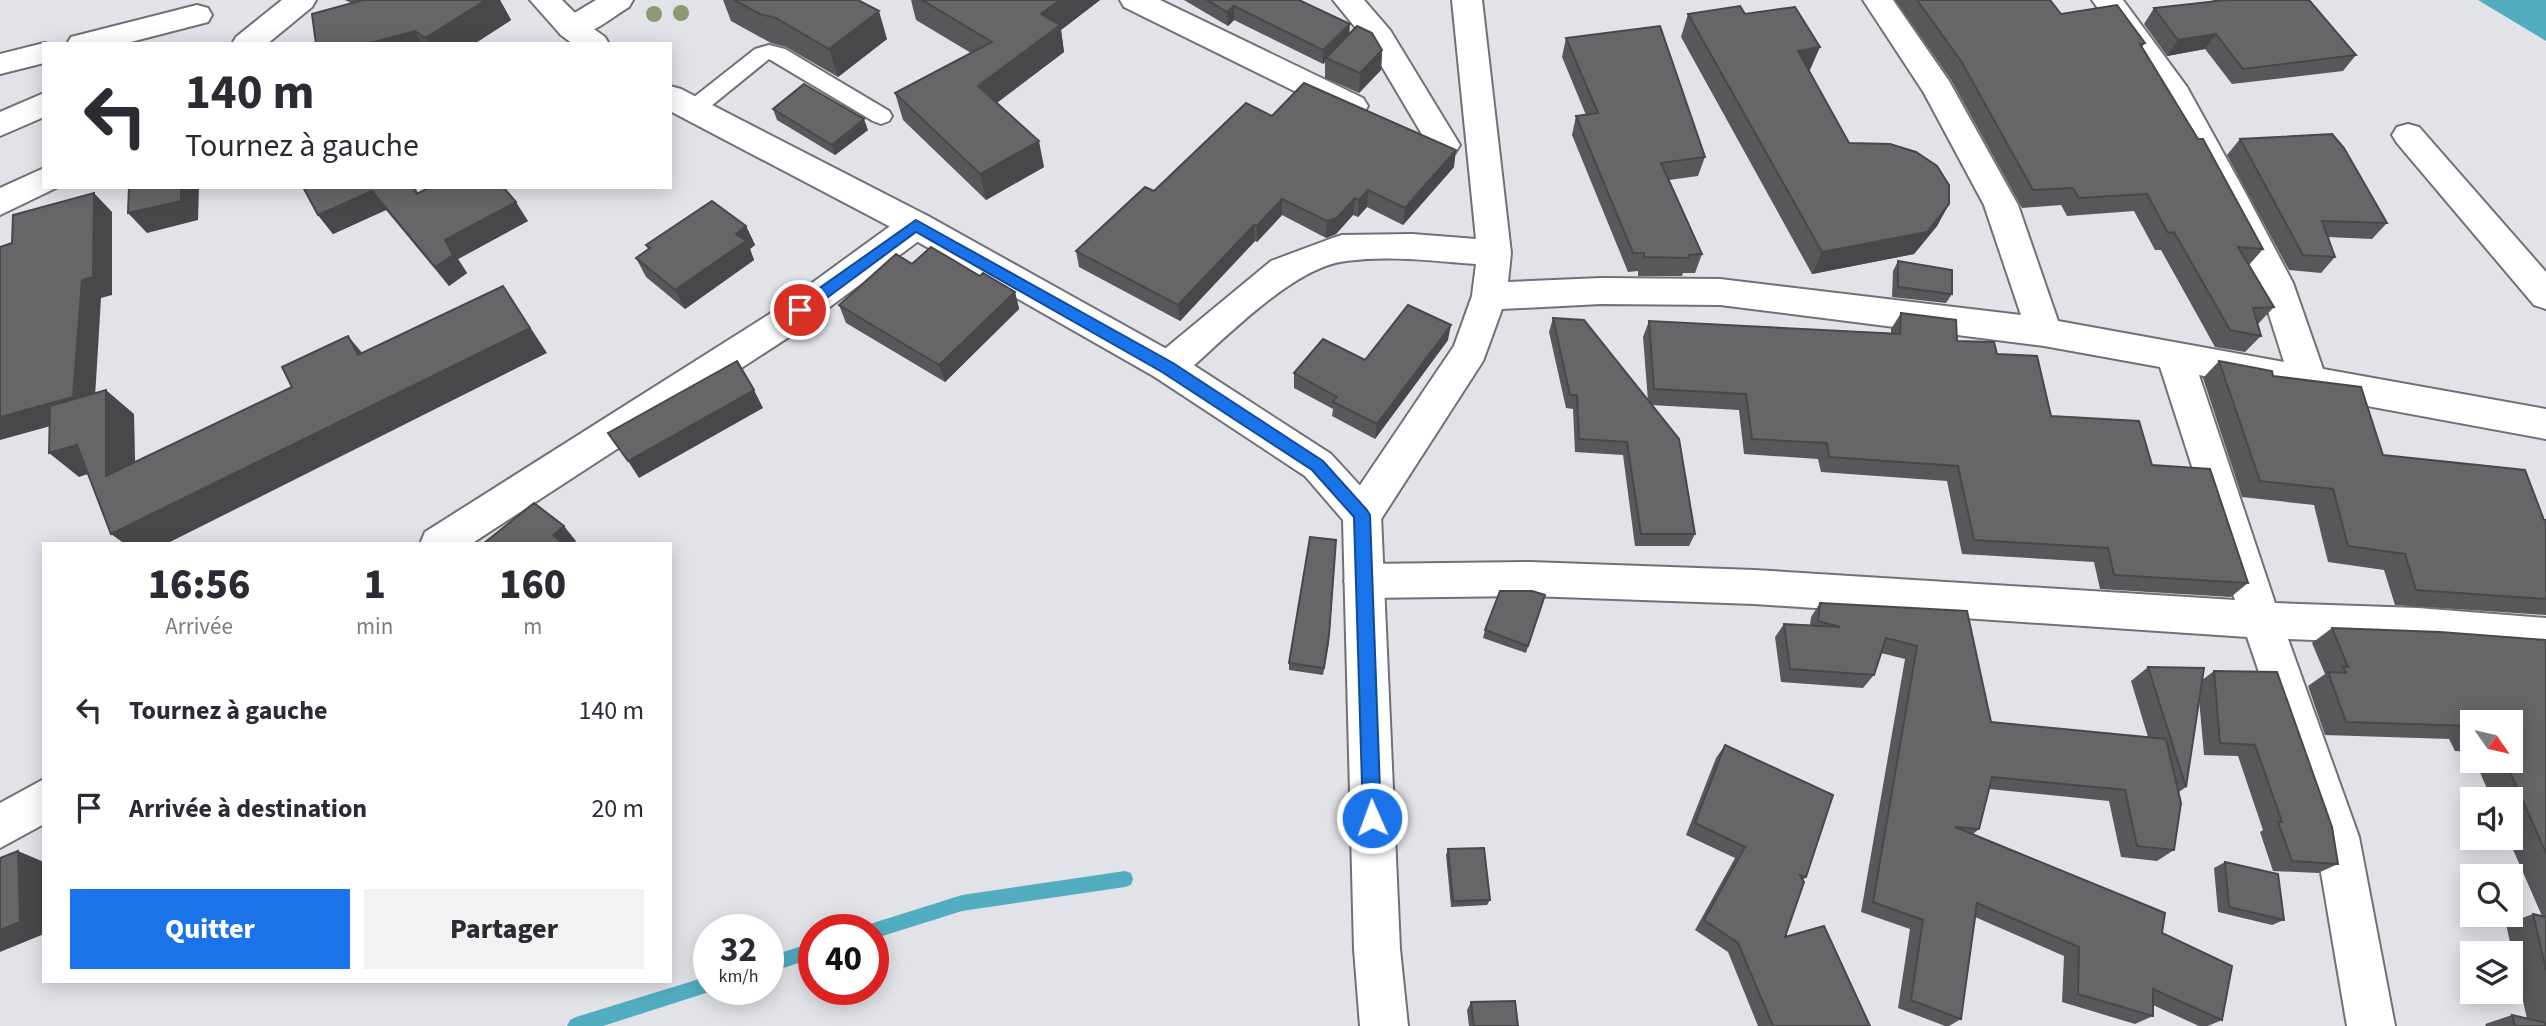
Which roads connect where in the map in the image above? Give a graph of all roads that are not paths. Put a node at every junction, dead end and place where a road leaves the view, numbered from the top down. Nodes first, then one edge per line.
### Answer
1 (224, 0) edge
2 (301, 0) edge
3 (545, 0) edge
4 (618, 0) edge
5 (1135, 0) edge
6 (1348, 0) edge
7 (1467, 0) edge
8 (1878, 0) edge
9 (2107, 0) edge
10 (197, 15) junction
11 (583, 36) edge
12 (90, 42) edge
13 (151, 42) edge
14 (249, 42) edge
15 (42, 54) edge
16 (0, 64) edge
17 (681, 103) edge
18 (42, 105) edge
19 (881, 116) dead end
20 (0, 125) edge
21 (2408, 135) dead end
22 (1444, 145) junction
23 (1484, 166) junction
24 (42, 181) edge
25 (0, 203) edge
26 (916, 225) junction
27 (1494, 253) junction
28 (1489, 296) junction
29 (2546, 296) edge
30 (2044, 332) junction
31 (2175, 357) junction
32 (1168, 367) junction
33 (2309, 382) junction
34 (2546, 424) edge
35 (1362, 515) junction
36 (442, 542) edge
37 (1364, 581) junction
38 (2262, 620) junction
39 (2546, 636) edge
40 (42, 801) edge
41 (0, 827) edge
42 (1384, 1026) edge
43 (2371, 1026) edge

1 - 10 street
2 - 14 street
3 - 11 street
4 - 11 street
5 - 22 street
6 - 22 street
7 - 23 street
8 - 30 street
9 - 33 street
10 - 12 street
10 - 13 street
15 - 16 street
17 - 19 lane
17 - 26 street
18 - 20 street
21 - 29 street
22 - 23 street
23 - 27 street
24 - 25 street
26 - 32 street
26 - 36 street
27 - 28 street
27 - 32 street
28 - 30 street
28 - 35 street
30 - 31 street
31 - 33 street
31 - 38 street
32 - 35 street
33 - 34 street
35 - 37 street
37 - 38 street
37 - 42 street
38 - 39 street
38 - 43 street
40 - 41 street

